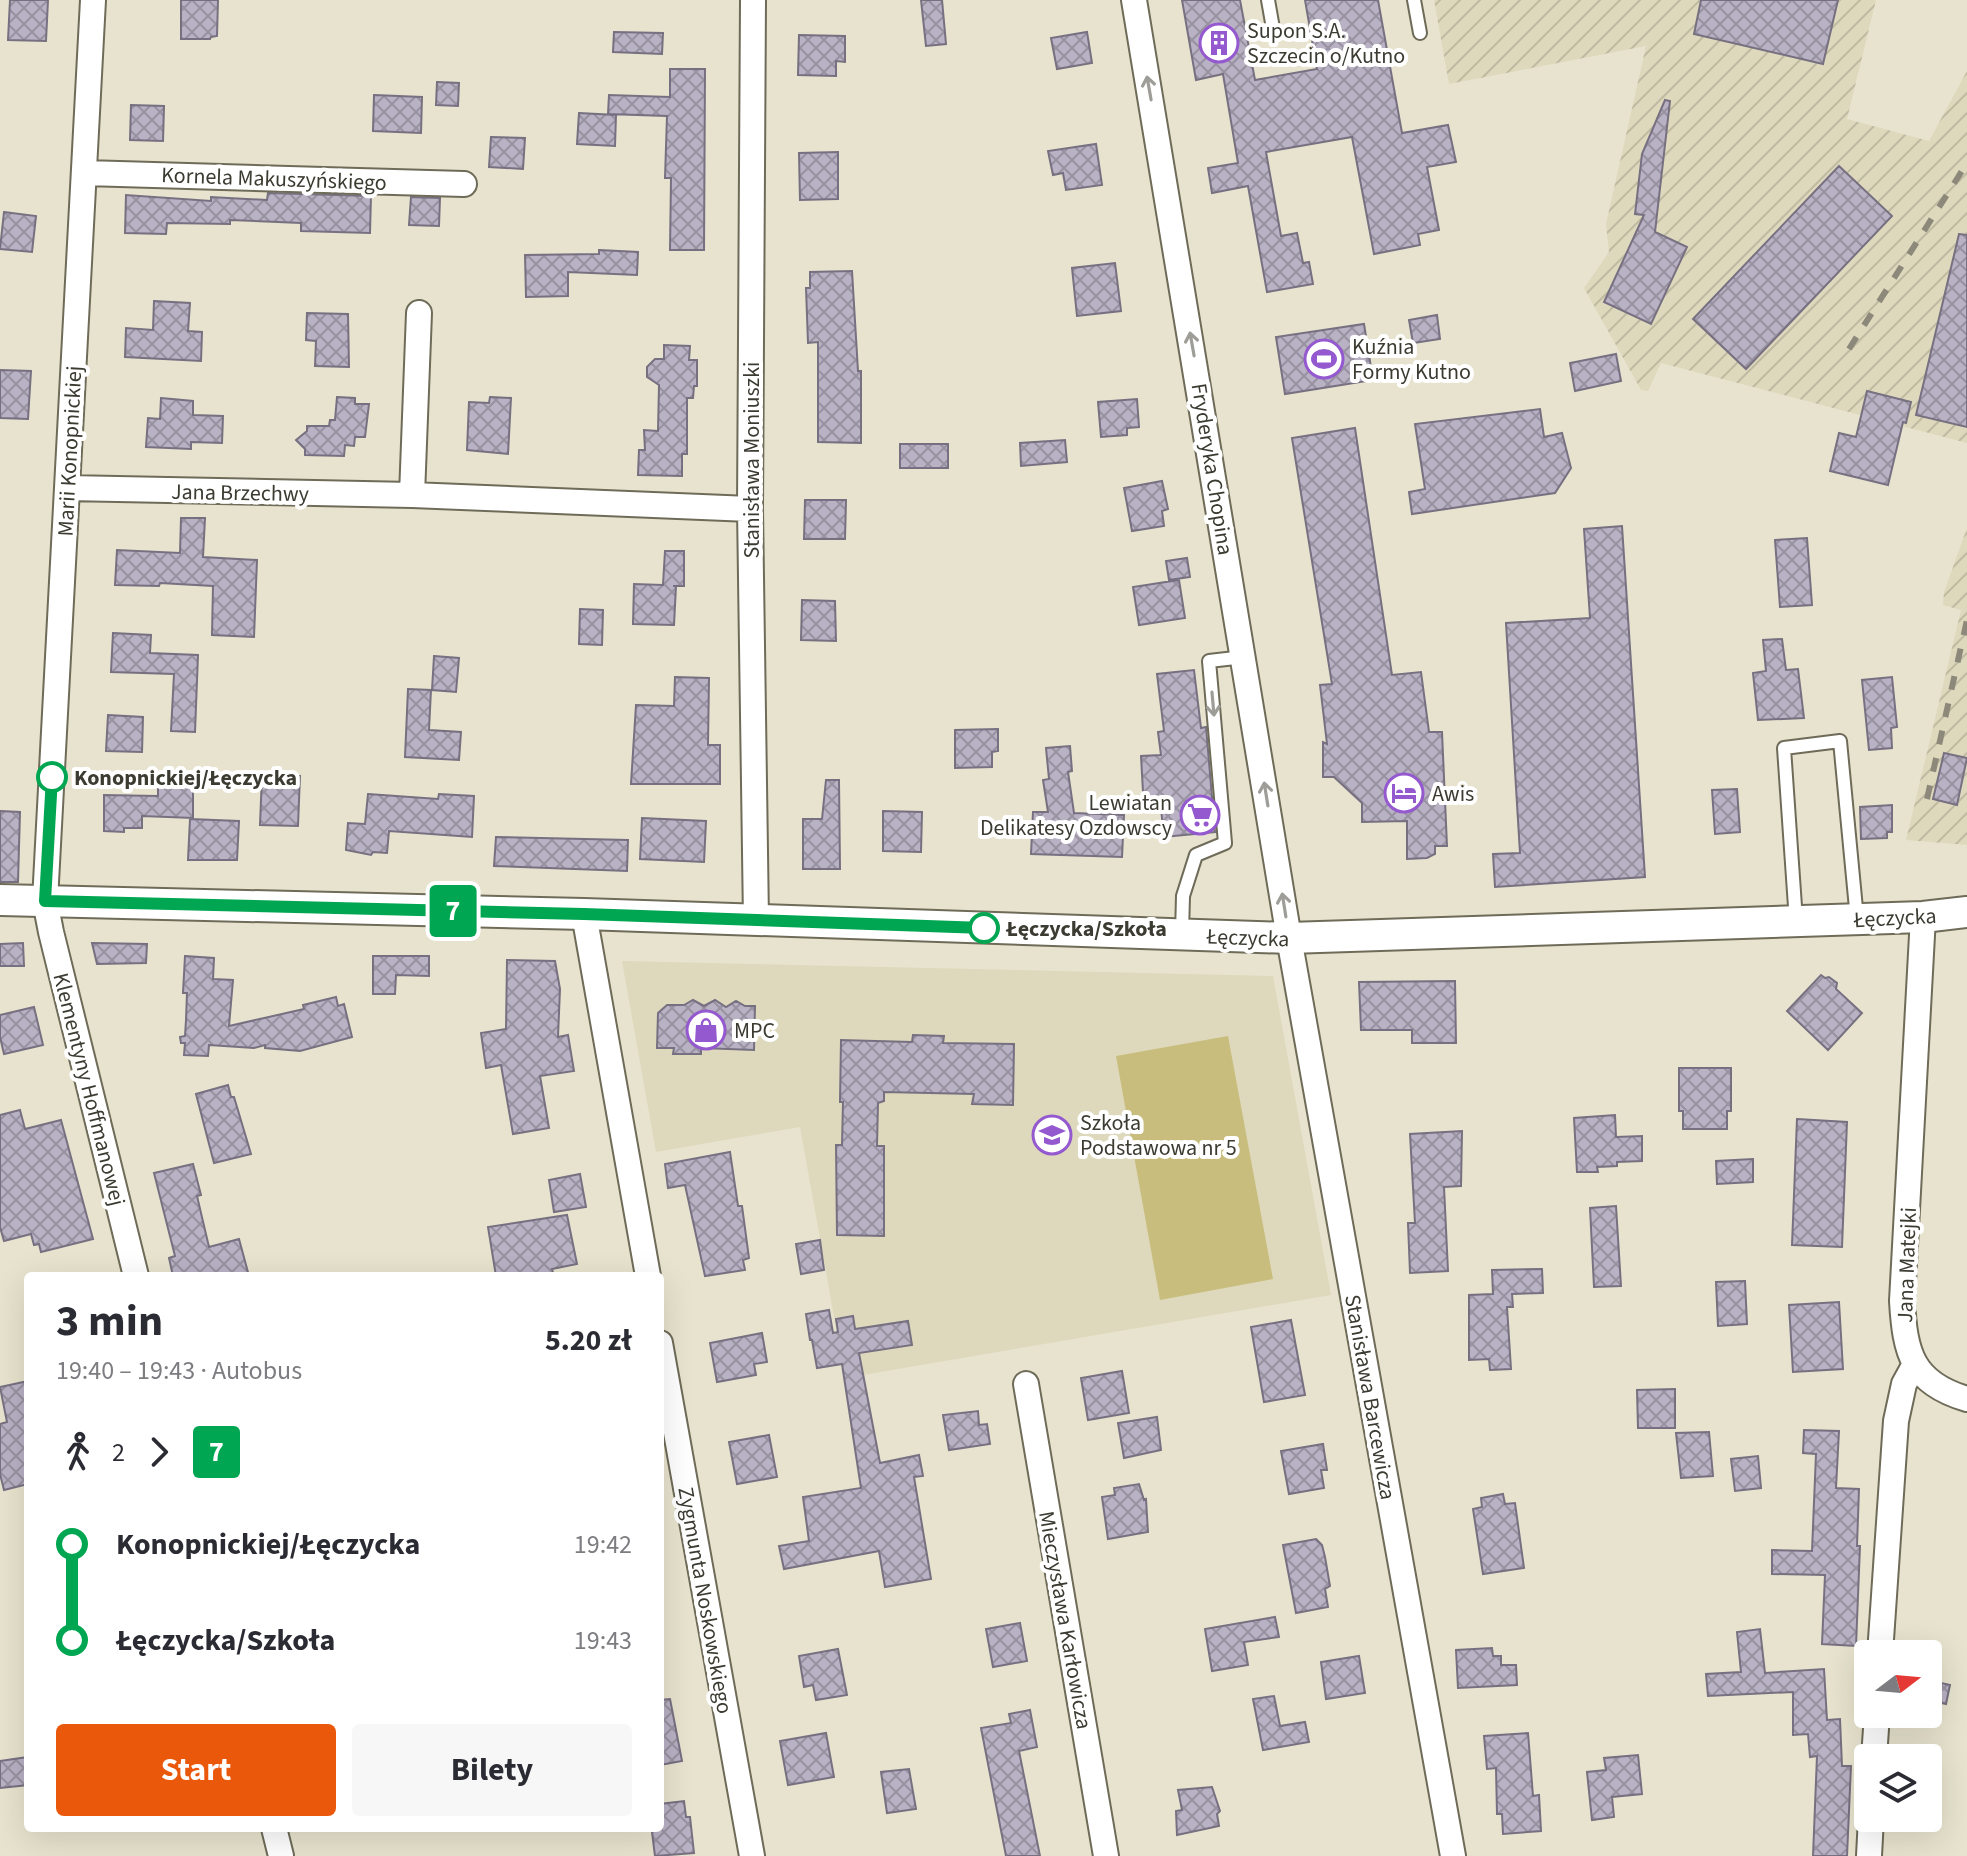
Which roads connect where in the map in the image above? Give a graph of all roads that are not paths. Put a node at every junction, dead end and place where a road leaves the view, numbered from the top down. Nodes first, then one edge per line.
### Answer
1 (93, 0) edge
2 (753, 0) edge
3 (1134, 0) edge
4 (1268, 0) edge
5 (1414, 0) edge
6 (1420, 33) dead end
7 (1274, 34) dead end
8 (464, 159) dead end
9 (85, 173) junction
10 (419, 313) dead end
11 (67, 488) junction
12 (412, 495) junction
13 (750, 509) junction
14 (1244, 657) junction
15 (0, 900) edge
16 (45, 901) junction
17 (1967, 912) edge
18 (584, 914) junction
19 (1923, 917) junction
20 (1857, 919) junction
21 (756, 920) junction
22 (1796, 921) junction
23 (1182, 935) junction
24 (1289, 938) junction
25 (135, 1272) edge
26 (647, 1272) edge
27 (1915, 1364) junction
28 (664, 1365) edge
29 (1026, 1384) dead end
30 (1967, 1399) edge
31 (1881, 1640) edge
32 (275, 1832) edge
33 (1870, 1832) edge
34 (281, 1856) edge
35 (752, 1856) edge
36 (1106, 1856) edge
37 (1453, 1856) edge
38 (1869, 1856) edge

1 - 9 street, Marii Konopnickiej
2 - 13 street, Stanisława Moniuszki
14 -> 3 street, Fryderyka Chopina
4 - 7 lane
5 - 6 lane
8 - 9 street, Kornela Makuszyńskiego
9 - 11 street, Marii Konopnickiej
10 - 12 street
11 - 12 street, Jana Brzechwy
11 - 16 street, Marii Konopnickiej
12 - 13 street, Jana Brzechwy
13 - 21 street, Stanisława Moniuszki
14 -> 23 lane
24 -> 14 street, Fryderyka Chopina
15 - 16 street, Łęczycka
16 - 18 street, Łęczycka
16 - 25 street, Klementyny Hoffmanowej
17 - 19 street, Łęczycka
18 - 21 street, Łęczycka
18 - 26 street
19 - 20 street, Łęczycka
19 - 27 street, Jana Matejki
20 - 22 street, Łęczycka
20 - 22 lane
21 - 23 street, Łęczycka
22 - 24 street, Łęczycka
23 - 24 street, Łęczycka
24 - 37 street, Stanisława Barcewicza
27 - 30 street
27 - 31 street
28 - 35 street, Zygmunta Noskowskiego
29 - 36 street, Mieczysława Karłowicza
32 - 34 street
33 - 38 street

